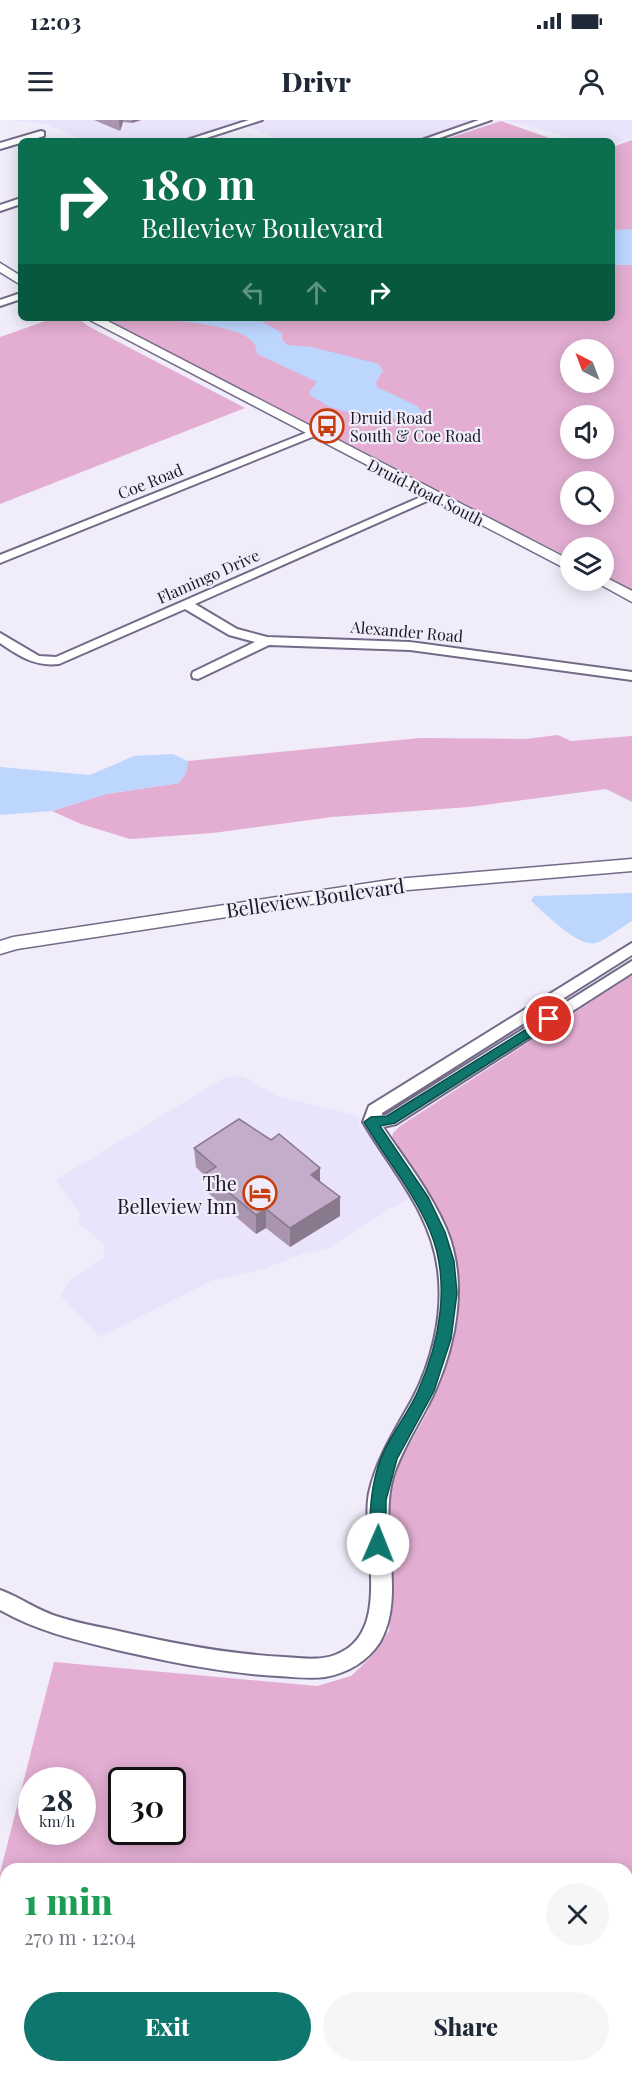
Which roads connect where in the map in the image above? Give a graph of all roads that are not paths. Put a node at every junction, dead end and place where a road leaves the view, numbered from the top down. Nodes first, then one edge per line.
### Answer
1 (258, 120) edge
2 (487, 120) edge
3 (42, 134) dead end
4 (202, 137) joint
5 (28, 138) edge
6 (198, 138) edge
7 (432, 138) edge
8 (18, 141) edge
9 (0, 146) edge
10 (18, 202) edge
11 (0, 208) edge
12 (18, 297) edge
13 (0, 303) edge
14 (98, 321) edge
15 (313, 433) junction
16 (432, 495) junction
17 (0, 559) edge
18 (560, 561) edge
19 (614, 588) edge
20 (632, 597) edge
21 (186, 604) junction
22 (0, 637) edge
23 (267, 641) junction
24 (198, 675) dead end
25 (632, 676) edge
26 (632, 865) edge
27 (0, 948) edge
28 (632, 948) edge
29 (632, 966) edge
30 (371, 1122) junction
31 (0, 1599) edge

1 - 4 street
2 - 7 street
3 - 5 street
4 - 6 street
8 - 9 street
10 - 11 street
12 - 13 street
14 - 15 street, Druid Road South
15 - 16 street, Druid Road South
15 - 17 street, Coe Road
16 - 18 street, Druid Road South
16 - 21 street, Flamingo Drive
19 - 20 street
21 - 22 street, Flamingo Drive
21 - 23 street, Alexander Road
23 - 24 street
23 - 25 street, Alexander Road
26 - 27 street, Belleview Boulevard
28 - 30 street
29 - 30 street
30 - 31 street

